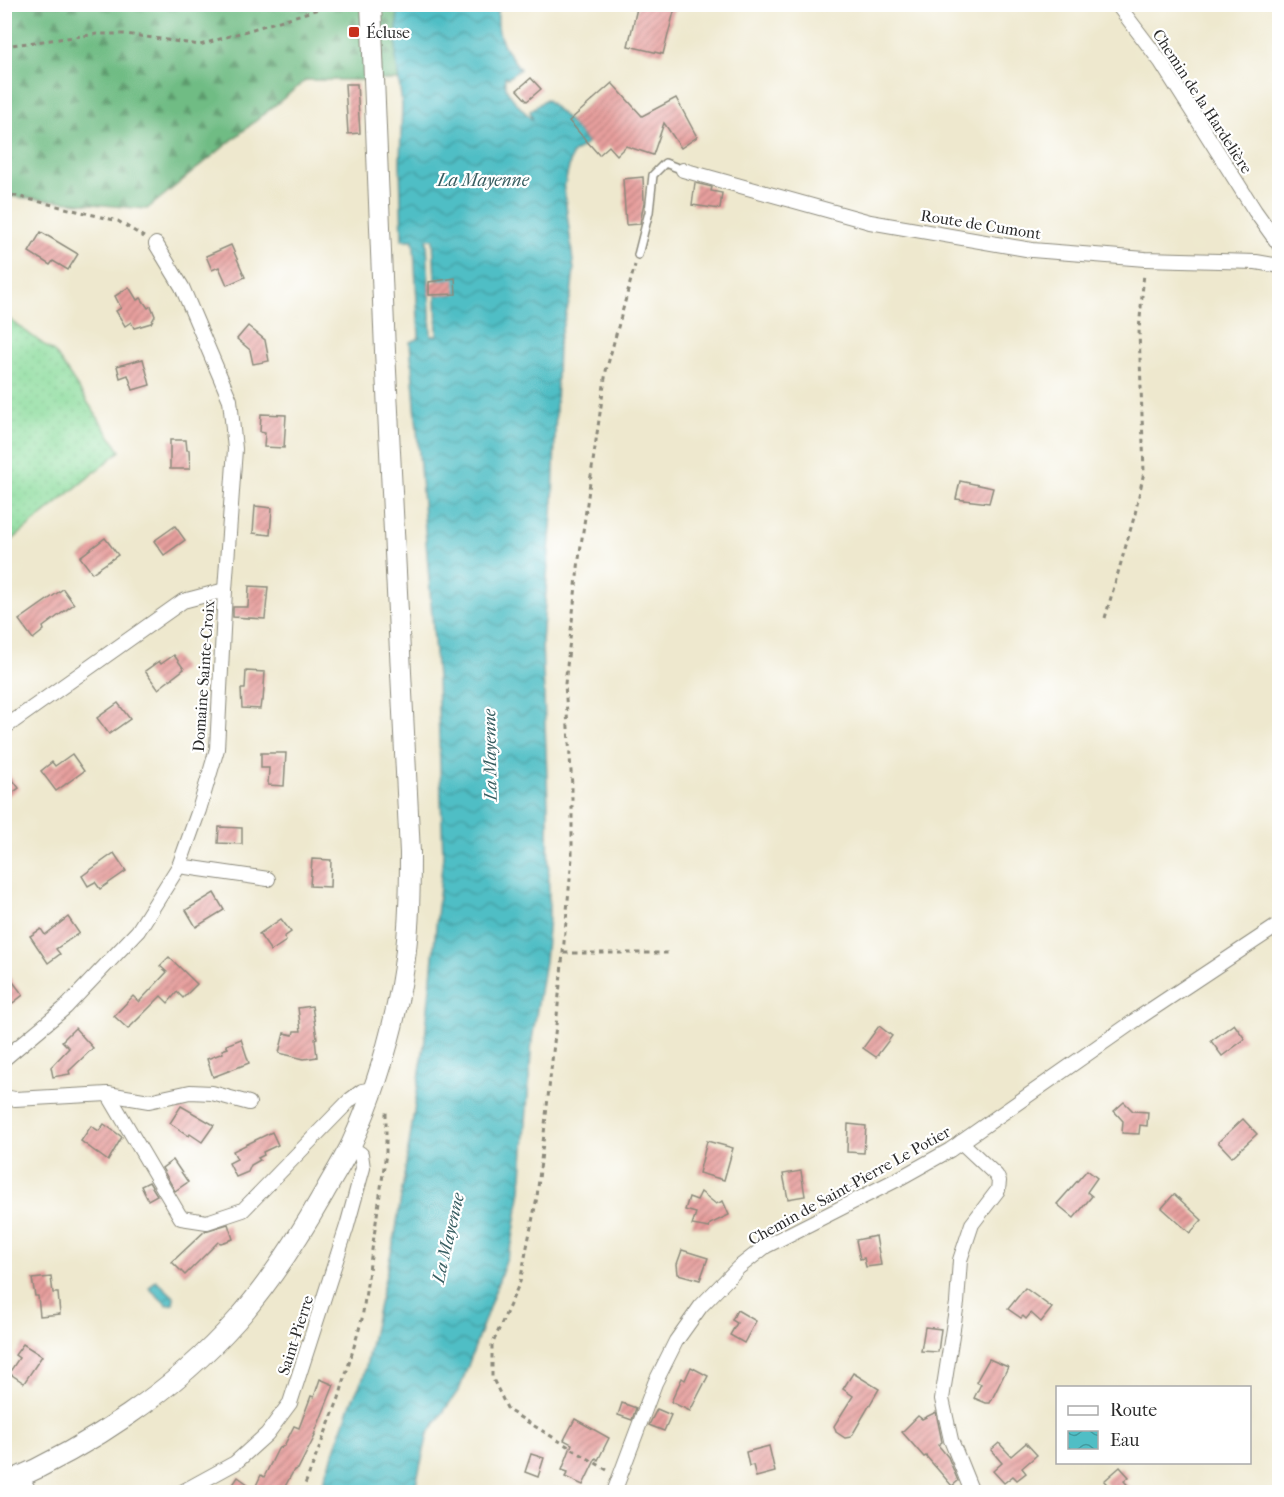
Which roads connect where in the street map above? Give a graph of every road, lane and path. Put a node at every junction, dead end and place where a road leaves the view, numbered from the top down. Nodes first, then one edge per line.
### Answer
1 (269, 4) edge
2 (340, 4) edge
3 (371, 4) edge
4 (1117, 4) edge
5 (322, 8) junction
6 (4, 46) edge
7 (683, 170) joint
8 (4, 193) edge
9 (156, 244) joint
10 (1280, 246) edge
11 (638, 255) joint
12 (1145, 259) junction
13 (1280, 266) edge
14 (225, 590) junction
15 (1105, 618) dead end
16 (4, 728) edge
17 (179, 866) junction
18 (268, 879) dead end
19 (1280, 924) edge
20 (564, 952) junction
21 (672, 953) dead end
22 (4, 1059) edge
23 (373, 1089) junction
24 (108, 1094) junction
25 (4, 1097) edge
26 (249, 1103) dead end
27 (961, 1142) junction
28 (350, 1147) junction
29 (620, 1477) junction
30 (15, 1483) edge
31 (182, 1492) edge
32 (614, 1492) edge
33 (972, 1492) edge

1 - 5 path
2 - 5 path
3 - 23 main road
4 - 10 street, Chemin de la Hardelière
5 - 6 path
7 - 11 lane
7 - 12 street, Route de Cumont
8 - 9 path
9 - 14 street, Domaine Sainte-Croix
11 - 20 path
12 - 13 street, Route de Cumont
12 - 15 path
14 - 16 street, Domaine Sainte-Croix
14 - 17 street, Domaine Sainte-Croix
17 - 18 street
17 - 22 street, Domaine Sainte-Croix
19 - 27 street, Chemin de Saint-Pierre Le Potier
20 - 21 path
20 - 29 path
23 - 24 street
23 - 28 main road
24 - 25 street
24 - 26 street
27 - 29 street, Chemin de Saint-Pierre Le Potier
27 - 33 street
28 - 30 main road
28 - 31 street, Saint-Pierre
29 - 32 street, Chemin de Saint-Pierre Le Potier

